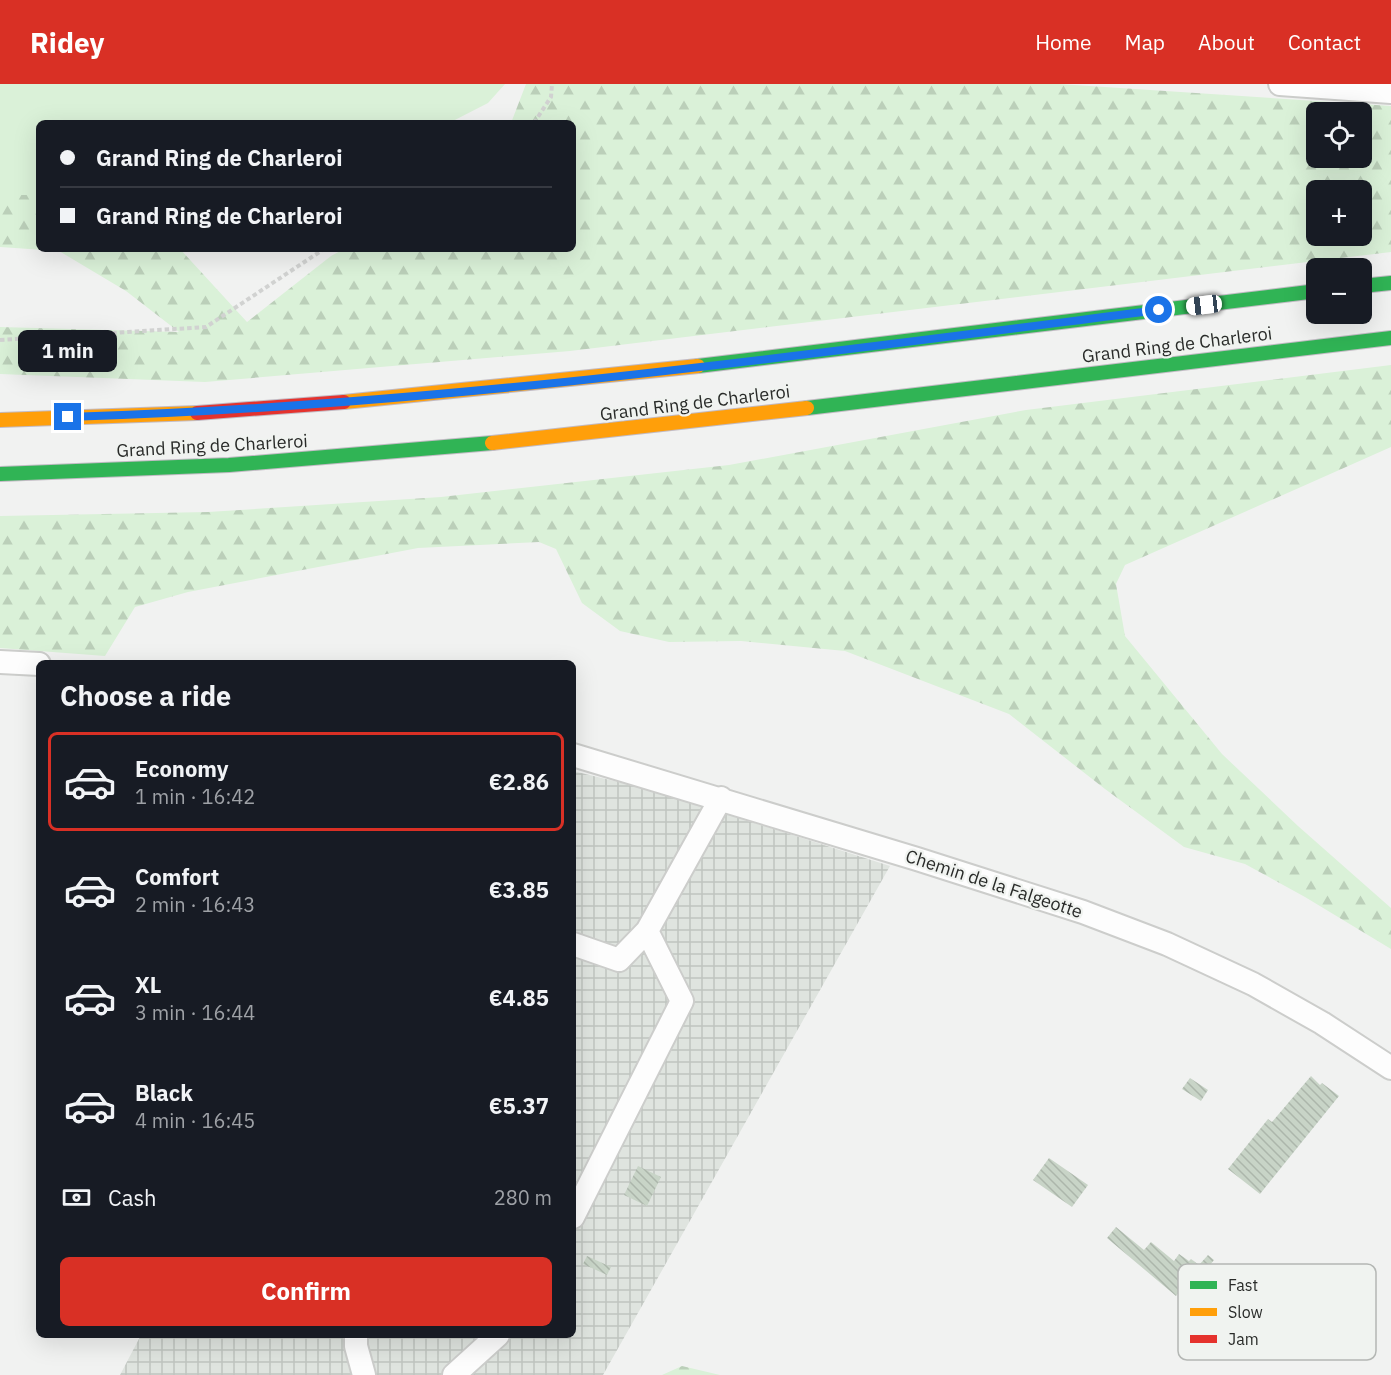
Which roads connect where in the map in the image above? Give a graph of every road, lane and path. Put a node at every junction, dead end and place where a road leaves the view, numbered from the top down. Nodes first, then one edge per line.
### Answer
1 (552, 84) edge
2 (1280, 84) edge
3 (1391, 92) edge
4 (536, 120) edge
5 (319, 252) edge
6 (1391, 283) edge
7 (1372, 284) edge
8 (1306, 292) edge
9 (1391, 338) edge
10 (0, 340) edge
11 (0, 420) edge
12 (0, 474) edge
13 (0, 662) edge
14 (36, 664) edge
15 (576, 755) edge
16 (721, 798) junction
17 (647, 932) junction
18 (576, 945) edge
19 (1391, 1068) edge
20 (576, 1210) edge
21 (356, 1338) edge
22 (495, 1338) edge
23 (364, 1375) edge
24 (454, 1375) edge

1 - 4 path
2 - 3 street
5 - 10 path
6 - 7 highway
8 - 11 highway, Grand Ring de Charleroi
9 - 12 highway, Grand Ring de Charleroi
13 - 14 street
15 - 16 street, Chemin de la Falgeotte
16 - 17 street
16 - 19 street, Chemin de la Falgeotte
17 - 18 street
17 - 20 street
21 - 23 street
22 - 24 street

